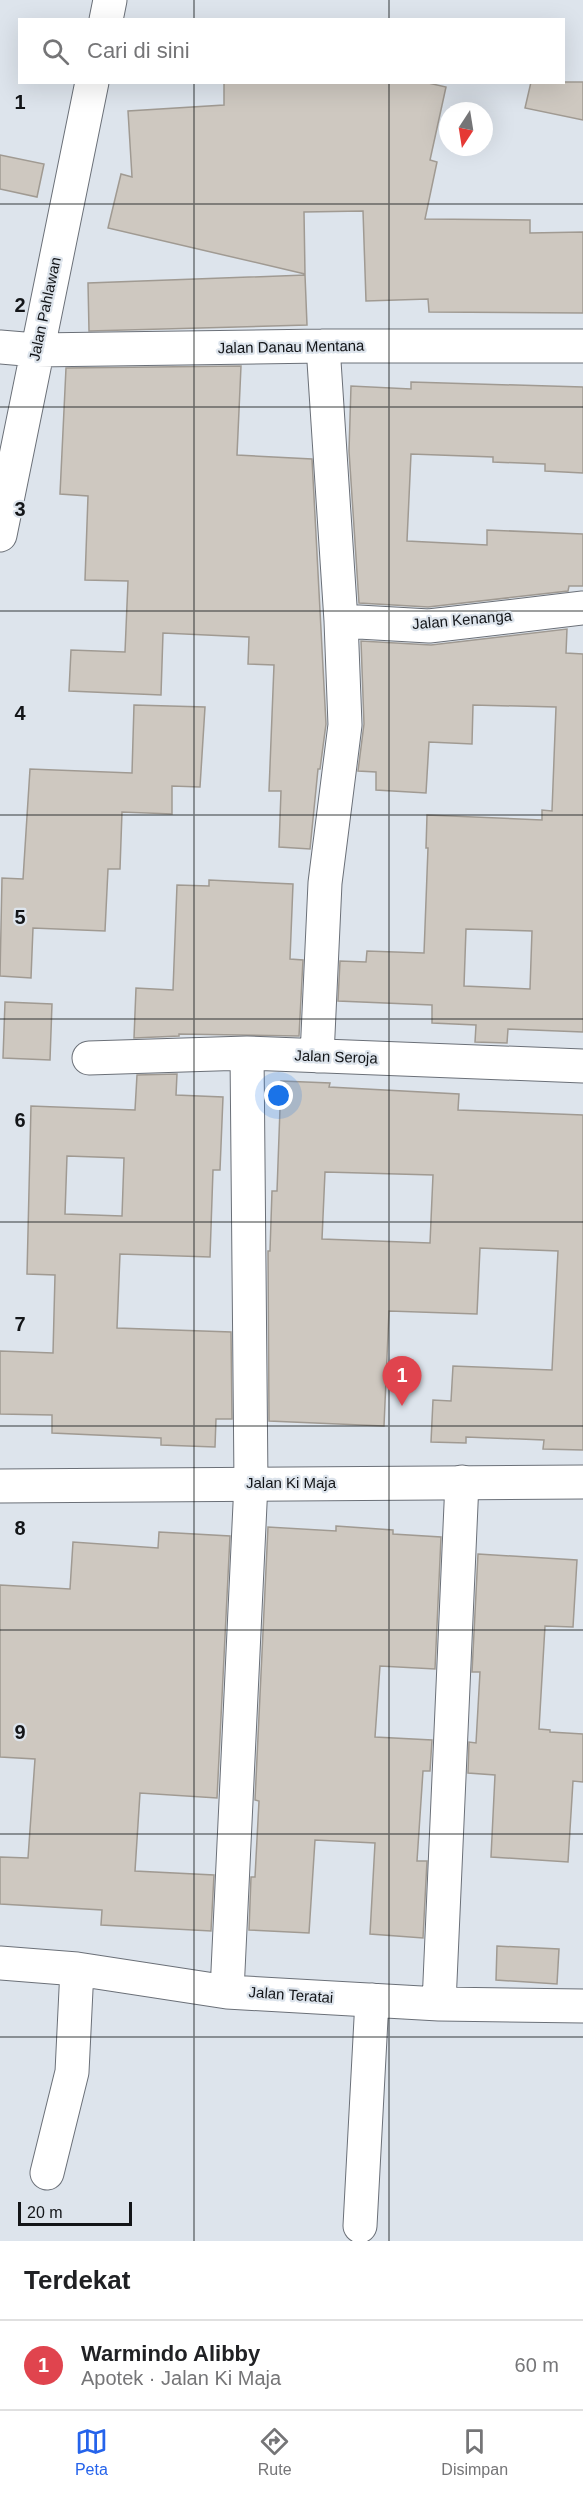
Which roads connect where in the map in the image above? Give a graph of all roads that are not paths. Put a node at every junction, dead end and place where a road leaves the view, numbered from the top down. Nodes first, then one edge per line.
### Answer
1 (110, 0) edge
2 (106, 18) edge
3 (93, 84) edge
4 (323, 346) junction
5 (583, 346) edge
6 (0, 347) edge
7 (36, 350) junction
8 (0, 535) edge
9 (583, 608) edge
10 (341, 621) junction
11 (247, 1053) junction
12 (317, 1056) junction
13 (89, 1058) dead end
14 (583, 1066) edge
15 (462, 1482) junction
16 (583, 1482) edge
17 (251, 1483) junction
18 (0, 1486) edge
19 (0, 1963) edge
20 (77, 1969) junction
21 (227, 1992) junction
22 (372, 2000) junction
23 (439, 2004) junction
24 (583, 2006) edge
25 (47, 2173) dead end
26 (360, 2226) dead end

1 - 2 street
3 - 7 street, Jalan Pahlawan
4 - 5 street, Jalan Danau Mentana
4 - 7 street, Jalan Danau Mentana
4 - 10 street
6 - 7 street, Jalan Danau Mentana
7 - 8 street, Jalan Pahlawan
9 - 10 street, Jalan Kenanga
10 - 12 street
11 - 12 street, Jalan Seroja
11 - 13 street, Jalan Seroja
11 - 17 street
12 - 14 street, Jalan Seroja
15 - 16 street, Jalan Ki Maja
15 - 17 street, Jalan Ki Maja
15 - 23 street
17 - 18 street, Jalan Ki Maja
17 - 21 street
19 - 20 street, Jalan Teratai
20 - 21 street, Jalan Teratai
20 - 25 street
21 - 22 street, Jalan Teratai
22 - 23 street, Jalan Teratai
22 - 26 street
23 - 24 street, Jalan Teratai

